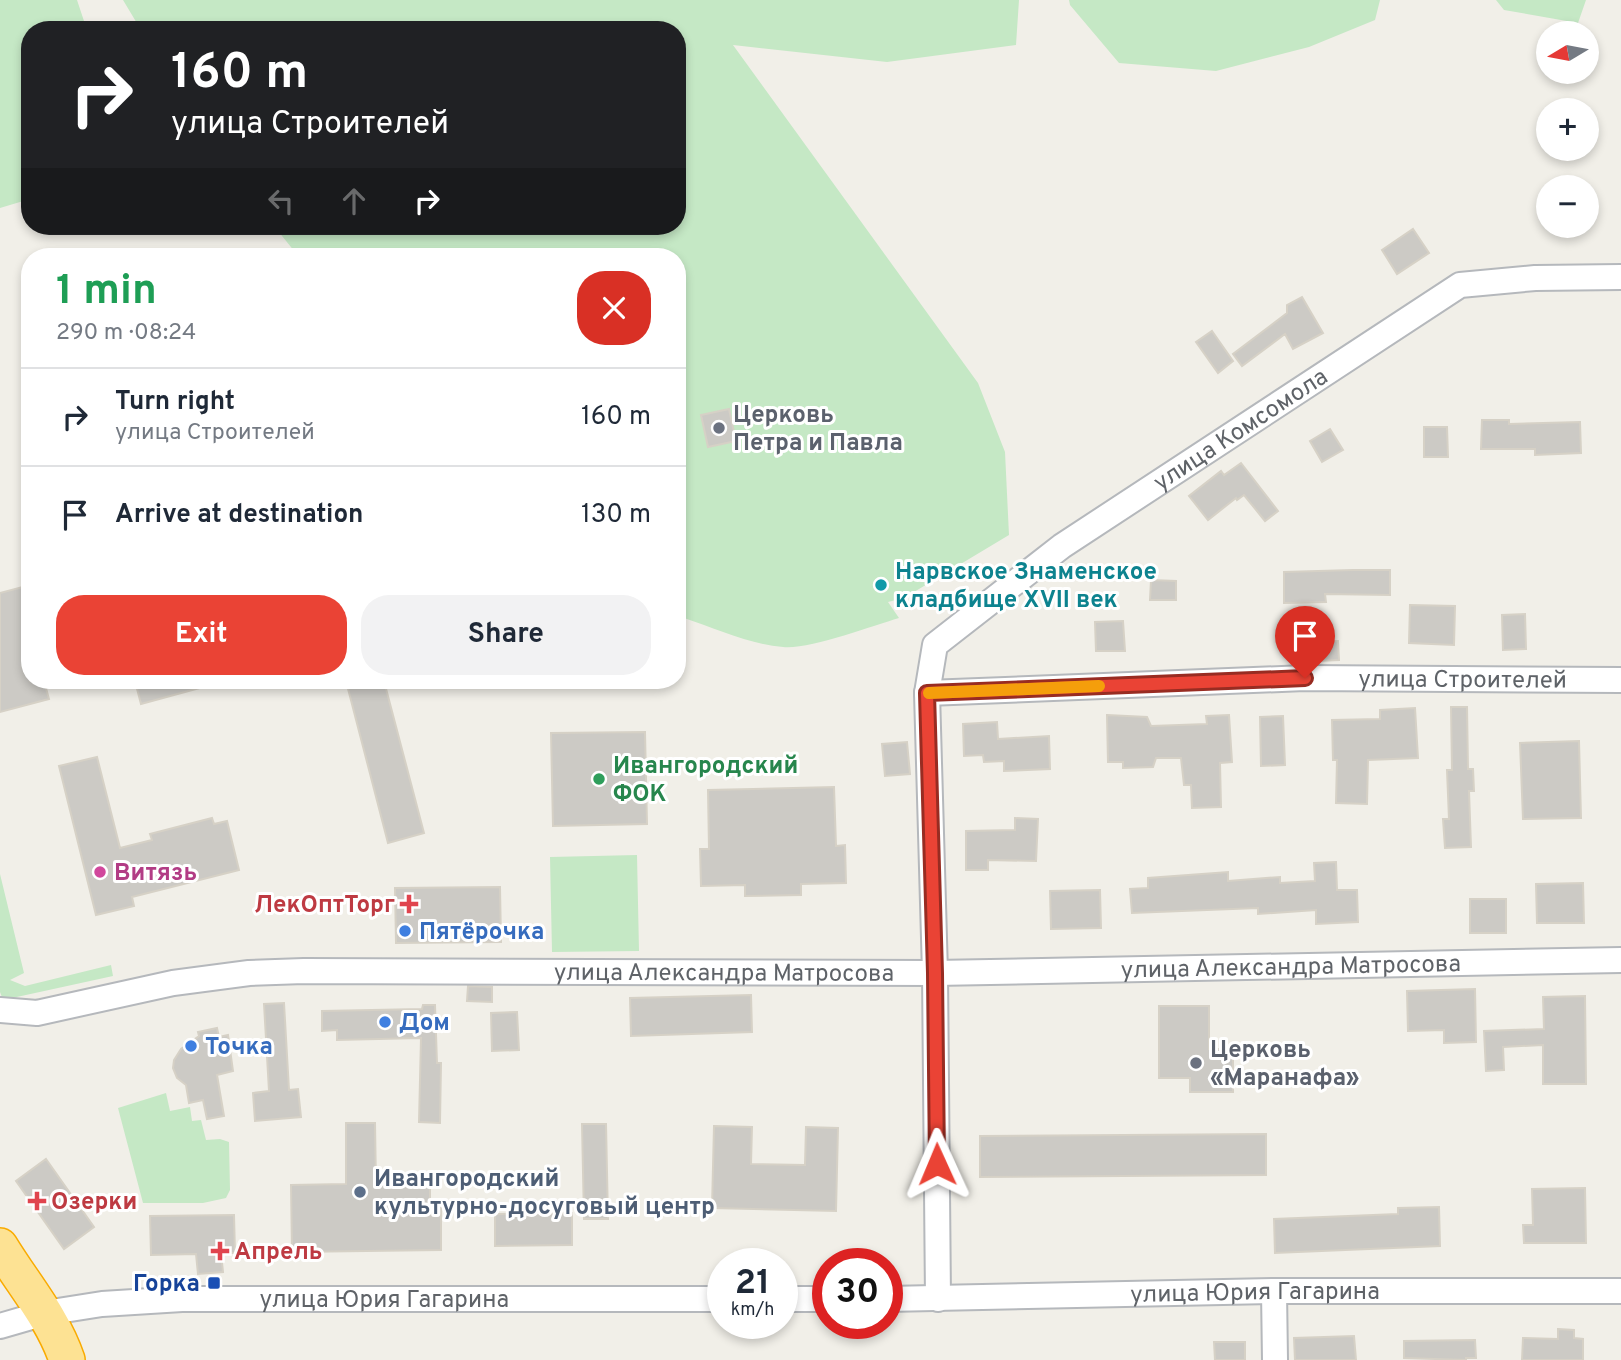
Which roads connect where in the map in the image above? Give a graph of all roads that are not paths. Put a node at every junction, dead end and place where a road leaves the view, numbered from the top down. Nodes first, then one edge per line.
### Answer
1 (1621, 277) edge
2 (1621, 680) edge
3 (927, 693) junction
4 (1621, 960) edge
5 (935, 973) junction
6 (0, 1010) edge
7 (37, 1013) junction
8 (0, 1023) edge
9 (0, 1246) edge
10 (1274, 1291) junction
11 (1621, 1291) edge
12 (707, 1299) edge
13 (903, 1299) edge
14 (938, 1299) junction
15 (46, 1313) junction
16 (0, 1326) edge
17 (67, 1360) edge
18 (1275, 1360) edge

1 - 3 street, улица Комсомола
2 - 3 street, улица Строителей
3 - 5 street, улица Комсомола
4 - 5 street, улица Александра Матросова
5 - 7 street, улица Александра Матросова
5 - 14 street, улица Комсомола
6 - 7 street, улица Александра Матросова
7 - 8 street
9 - 15 highway
10 - 11 street, улица Юрия Гагарина
10 - 14 street, улица Юрия Гагарина
10 - 18 street
12 - 15 street, улица Юрия Гагарина
13 - 14 street, улица Юрия Гагарина
15 - 16 street, улица Юрия Гагарина
15 - 17 highway

